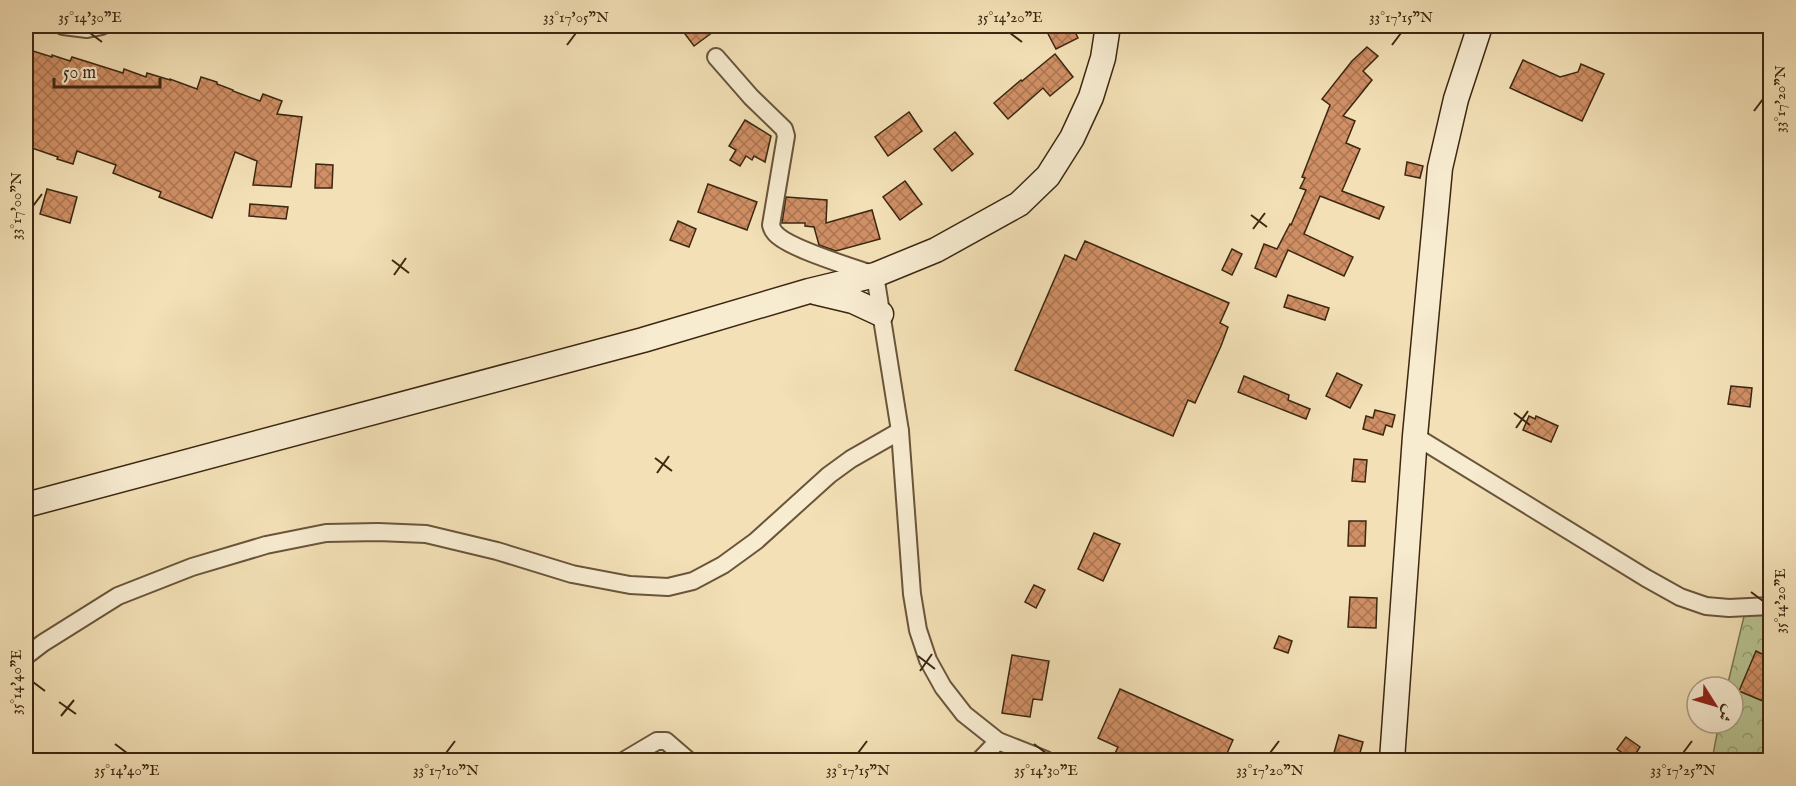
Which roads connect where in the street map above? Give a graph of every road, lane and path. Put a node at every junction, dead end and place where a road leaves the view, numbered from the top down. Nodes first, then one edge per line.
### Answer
1 (63, 26) edge
2 (102, 26) edge
3 (1108, 26) edge
4 (1480, 26) edge
5 (716, 57) dead end
6 (875, 275) junction
7 (809, 291) junction
8 (881, 314) junction
9 (900, 431) junction
10 (1415, 436) junction
11 (26, 504) edge
12 (1769, 608) edge
13 (26, 656) edge
14 (998, 741) junction
15 (625, 760) edge
16 (688, 760) edge
17 (980, 760) edge
18 (1046, 760) edge
19 (1392, 760) edge

1 - 2 street
3 - 6 main road
4 - 10 main road
5 - 6 street
6 - 7 main road
6 - 8 street
7 - 8 main road
7 - 11 main road
8 - 9 street
9 - 13 street
9 - 14 street
10 - 12 street
10 - 19 main road
14 - 17 street
14 - 18 street
15 - 16 street

